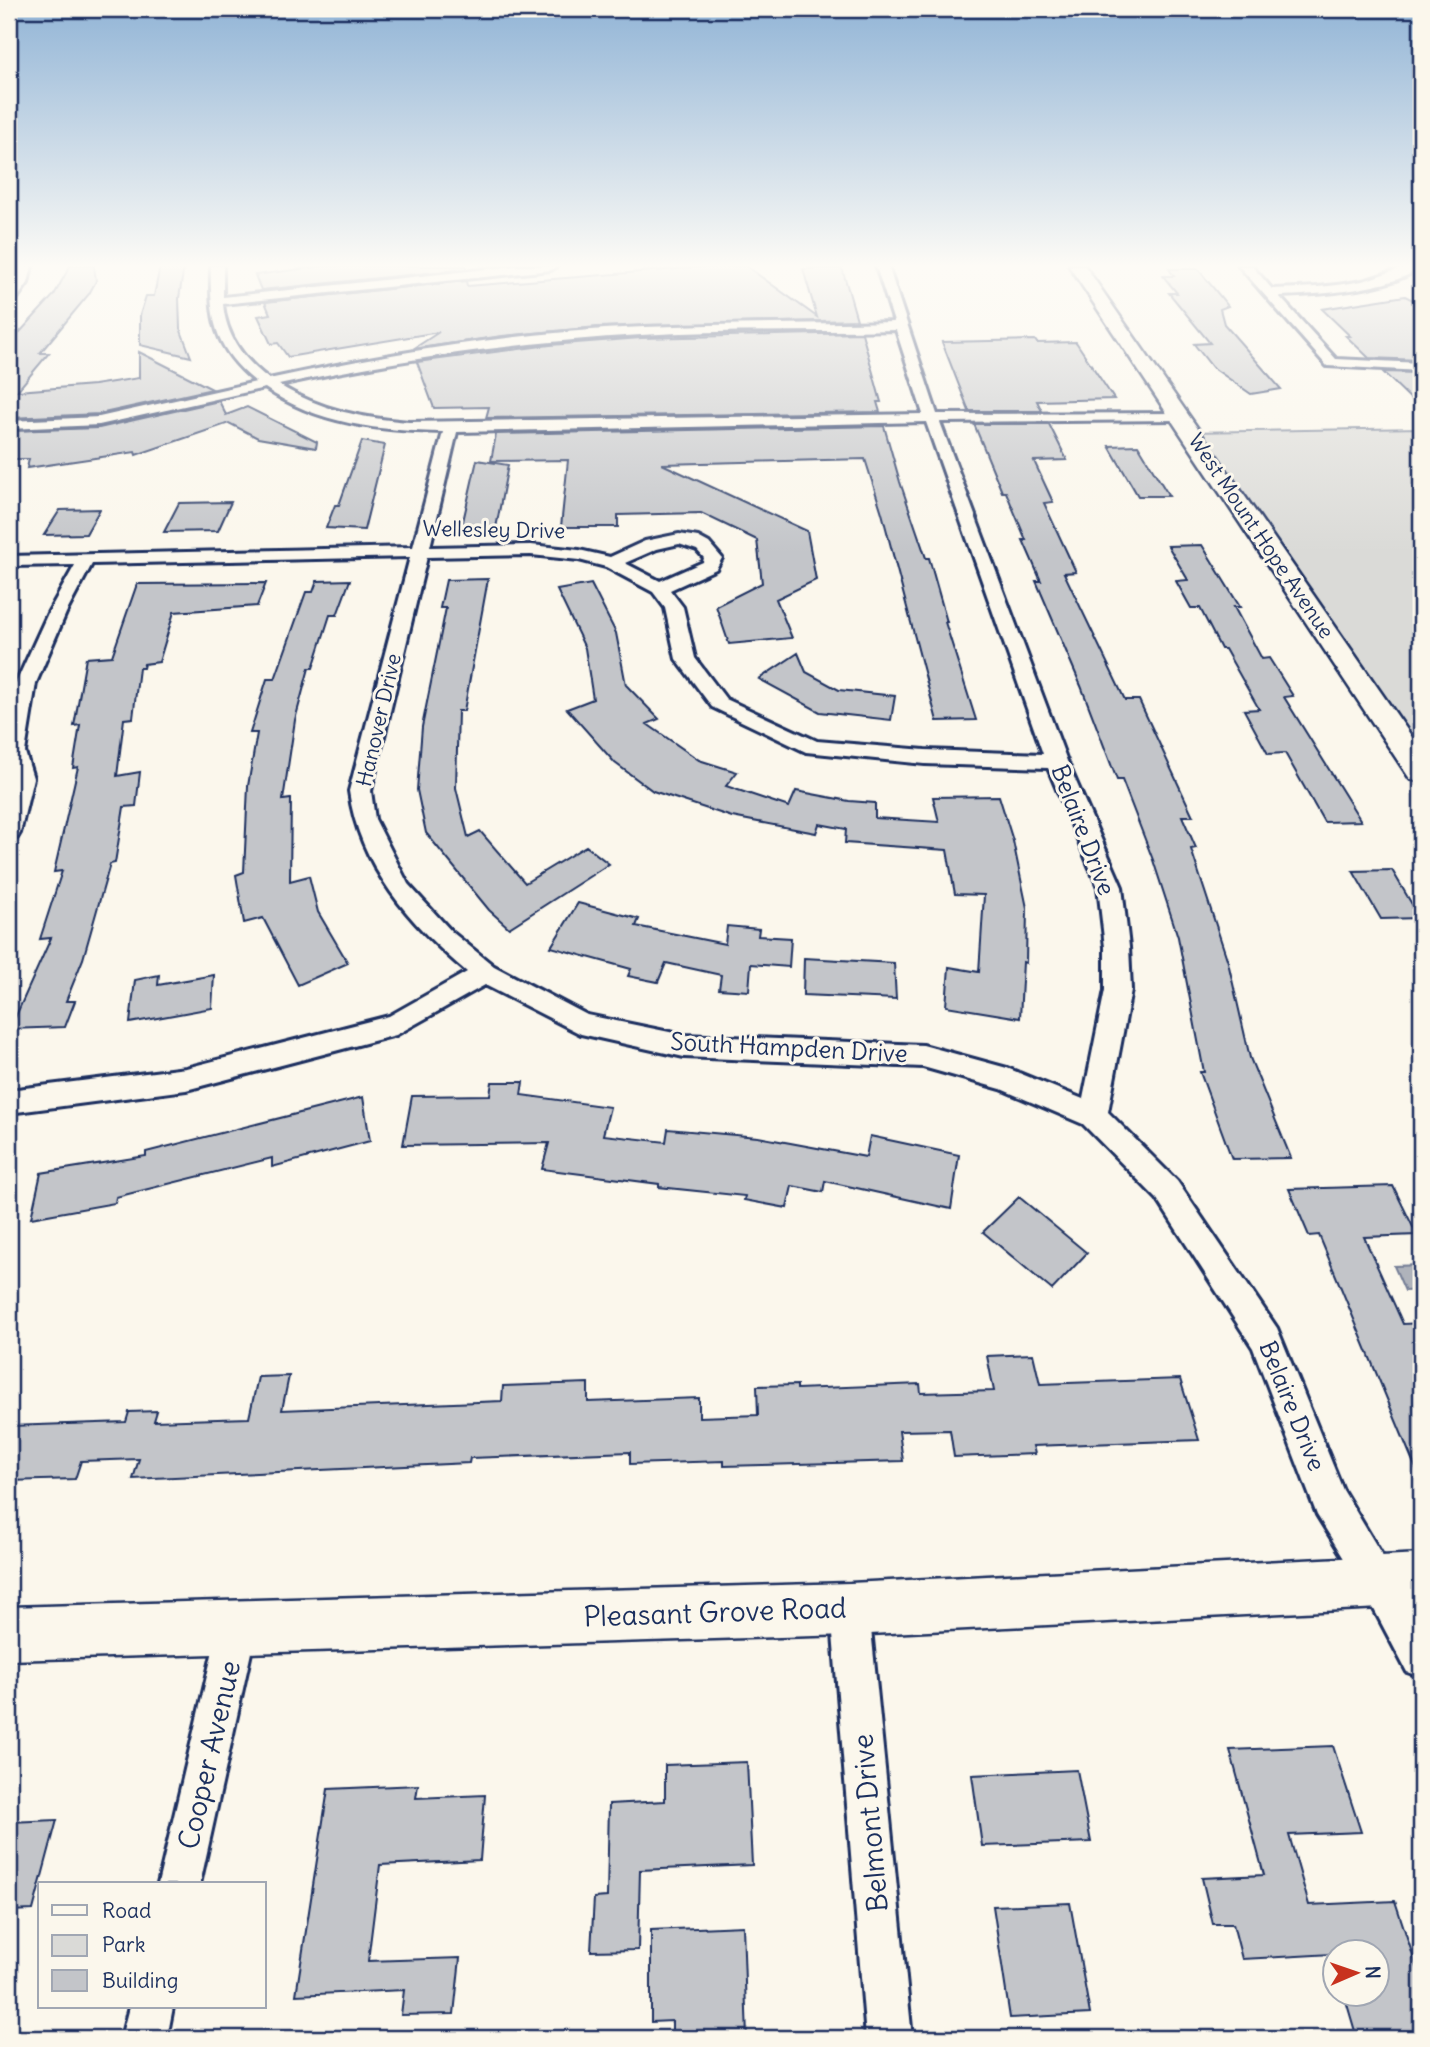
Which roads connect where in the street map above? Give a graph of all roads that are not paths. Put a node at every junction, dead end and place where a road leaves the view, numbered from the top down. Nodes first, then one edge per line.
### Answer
1 (246, 362) edge
2 (376, 362) edge
3 (913, 362) edge
4 (1142, 362) edge
5 (1332, 363) edge
6 (1421, 367) edge
7 (266, 383) junction
8 (1179, 416) junction
9 (931, 417) junction
10 (9, 425) edge
11 (451, 428) junction
12 (421, 552) junction
13 (86, 560) junction
14 (9, 561) edge
15 (612, 563) junction
16 (659, 588) junction
17 (1056, 761) junction
18 (1421, 772) edge
19 (15, 780) edge
20 (9, 833) edge
21 (485, 972) junction
22 (9, 1102) edge
23 (1093, 1116) junction
24 (1400, 1581) edge
25 (850, 1609) junction
26 (238, 1625) junction
27 (9, 1634) edge
28 (1421, 1658) edge
29 (179, 1882) edge
30 (151, 2008) edge
31 (144, 2038) edge
32 (889, 2038) edge

1 - 7 street
2 - 7 street
3 - 9 street, Belaire Drive
4 - 8 street, West Mount Hope Avenue
5 - 6 street
7 - 10 street
7 - 11 street
8 - 9 street
8 - 18 street, West Mount Hope Avenue
9 - 11 street
9 - 17 street, Belaire Drive
11 - 12 street, Hanover Drive
12 - 13 street, Wellesley Drive
12 - 15 street, Wellesley Drive
12 - 21 street, Hanover Drive
13 - 14 street, Wellesley Drive
13 - 19 street
15 - 16 street, Wellesley Drive
15 - 16 street
16 - 17 street
17 - 23 street, Belaire Drive
19 - 20 street
21 - 22 street
21 - 23 street, South Hampden Drive
23 - 24 street, Belaire Drive
24 - 25 street, Pleasant Grove Road
24 - 28 street, Belaire Drive
25 - 26 street, Pleasant Grove Road
25 - 32 street, Belmont Drive
26 - 27 street, Pleasant Grove Road
26 - 29 street, Cooper Avenue
30 - 31 street

